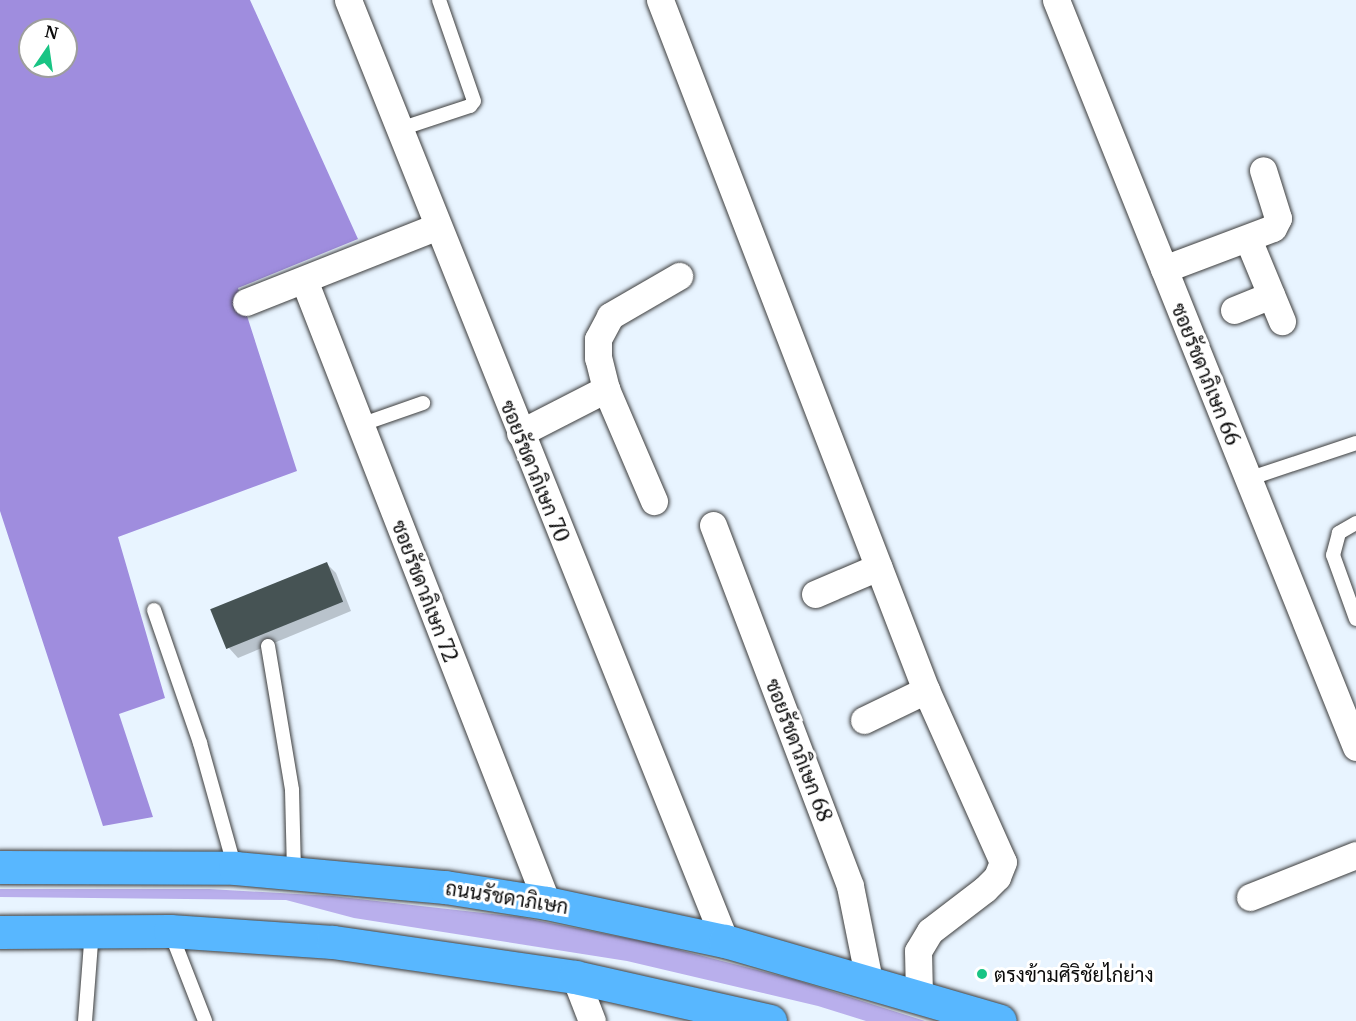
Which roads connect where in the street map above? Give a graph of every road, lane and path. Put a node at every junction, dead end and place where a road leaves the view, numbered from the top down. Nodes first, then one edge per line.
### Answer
1 (348, 0) edge
2 (439, 0) edge
3 (660, 0) edge
4 (1056, 0) edge
5 (400, 129) junction
6 (1263, 170) dead end
7 (438, 226) junction
8 (1248, 239) junction
9 (1164, 269) junction
10 (679, 276) dead end
11 (304, 280) junction
12 (1271, 295) junction
13 (246, 302) dead end
14 (1234, 310) dead end
15 (1282, 321) dead end
16 (606, 389) junction
17 (423, 403) dead end
18 (360, 425) junction
19 (520, 433) junction
20 (1356, 443) edge
21 (1248, 478) junction
22 (654, 501) dead end
23 (1356, 523) edge
24 (713, 525) dead end
25 (878, 567) junction
26 (815, 594) dead end
27 (154, 610) dead end
28 (1356, 619) edge
29 (268, 646) dead end
30 (926, 690) junction
31 (1348, 707) edge
32 (864, 720) dead end
33 (1356, 747) edge
34 (1356, 855) edge
35 (0, 867) edge
36 (235, 868) junction
37 (294, 873) junction
38 (1251, 897) dead end
39 (547, 903) junction
40 (92, 931) junction
41 (170, 931) junction
42 (0, 932) edge
43 (725, 941) junction
44 (575, 977) junction
45 (869, 980) junction
46 (919, 995) junction
47 (758, 1019) edge
48 (85, 1021) edge
49 (205, 1021) edge
50 (592, 1021) edge
51 (1000, 1021) edge

1 - 5 street, ซอยรัชดาภิเษก 70
2 - 5 lane
3 - 25 street
4 - 9 street, ซอยรัชดาภิเษก 66
5 - 7 street, ซอยรัชดาภิเษก 70
6 - 8 street
7 - 11 street
7 - 19 street, ซอยรัชดาภิเษก 70
8 - 9 street
8 - 12 street
9 - 21 street, ซอยรัชดาภิเษก 66
10 - 16 street
11 - 13 street
11 - 18 street, ซอยรัชดาภิเษก 72
12 - 14 street
12 - 15 street
16 - 19 street
16 - 22 street
17 - 18 lane
18 - 39 street, ซอยรัชดาภิเษก 72
19 - 43 street, ซอยรัชดาภิเษก 70
20 - 21 lane
21 - 31 street, ซอยรัชดาภิเษก 66
23 - 28 lane
24 - 45 street, ซอยรัชดาภิเษก 68
25 - 26 street
25 - 30 street
27 - 36 lane
29 - 37 lane
30 - 32 street
30 - 46 street
31 - 33 street, ซอยรัชดาภิเษก 66
34 - 38 street
35 - 36 main road, ถนนรัชดาภิเษก
36 - 37 main road, ถนนรัชดาภิเษก
37 - 39 main road, ถนนรัชดาภิเษก
39 - 43 main road, ถนนรัชดาภิเษก
40 - 41 main road
40 - 42 main road
40 - 48 lane
41 - 44 main road
41 - 49 lane
43 - 45 main road, ถนนรัชดาภิเษก
44 - 47 main road
44 - 50 street
45 - 46 main road, ถนนรัชดาภิเษก
46 - 51 main road, ถนนรัชดาภิเษก

